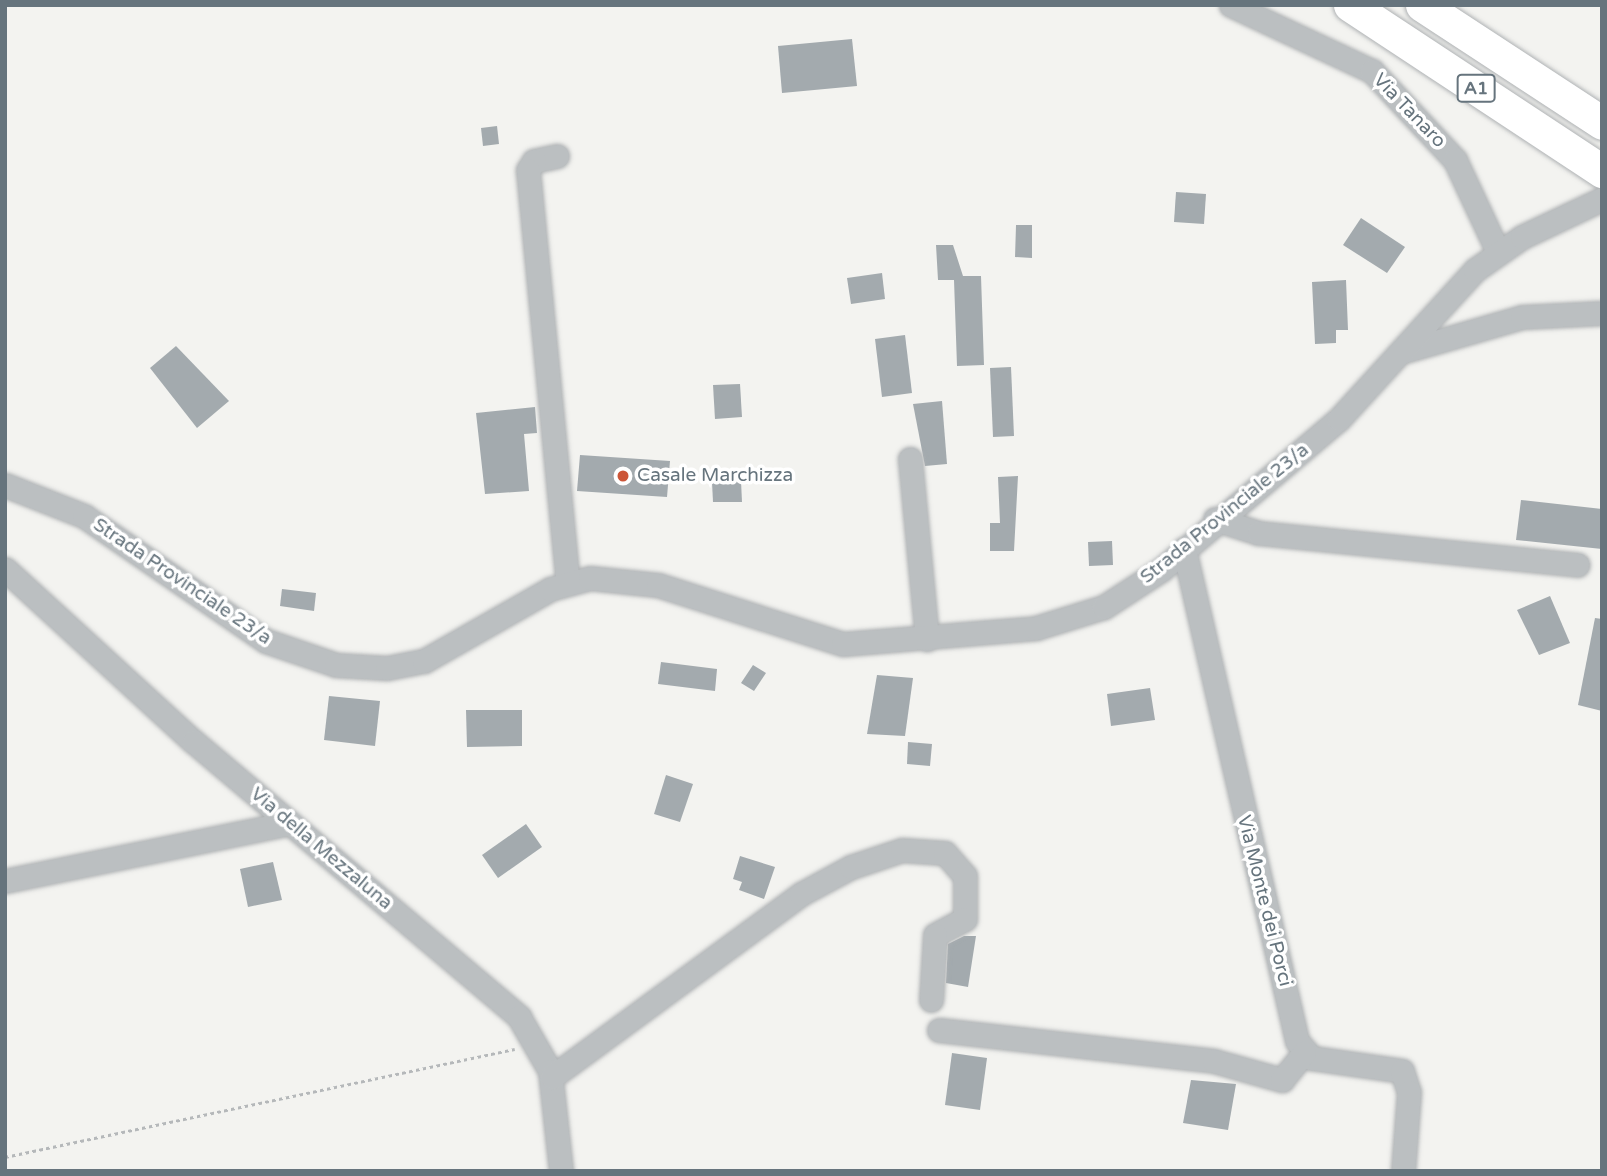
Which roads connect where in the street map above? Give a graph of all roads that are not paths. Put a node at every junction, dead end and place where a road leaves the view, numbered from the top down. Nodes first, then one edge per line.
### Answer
1 (1231, 5) edge
2 (1350, 5) edge
3 (1422, 5) edge
4 (1602, 124) edge
5 (557, 156) dead end
6 (1602, 171) edge
7 (1602, 199) edge
8 (1498, 252) junction
9 (1602, 313) edge
10 (1399, 353) junction
11 (911, 459) dead end
12 (5, 485) edge
13 (1215, 519) junction
14 (1184, 549) junction
15 (1577, 565) dead end
16 (5, 569) edge
17 (568, 582) junction
18 (927, 639) junction
19 (289, 823) junction
20 (5, 881) edge
21 (931, 1000) dead end
22 (939, 1030) dead end
23 (1304, 1053) junction
24 (552, 1077) junction
25 (561, 1171) edge
26 (1403, 1171) edge

1 - 8 street, Via Tanaro
2 - 6 highway, A1
3 - 4 highway, A1
5 - 17 street
7 - 8 street, Strada Provinciale 23/a
8 - 10 street, Strada Provinciale 23/a
9 - 10 street
10 - 13 street, Strada Provinciale 23/a
11 - 18 street
12 - 17 street, Strada Provinciale 23/a
13 - 14 street, Strada Provinciale 23/a
13 - 15 street
14 - 18 street, Strada Provinciale 23/a
14 - 23 street, Via Monte dei Porci
16 - 19 street, Via della Mezzaluna
17 - 18 street, Strada Provinciale 23/a
19 - 20 street
19 - 24 street, Via della Mezzaluna
21 - 24 street
22 - 23 street
23 - 26 street
24 - 25 street, Via della Mezzaluna

